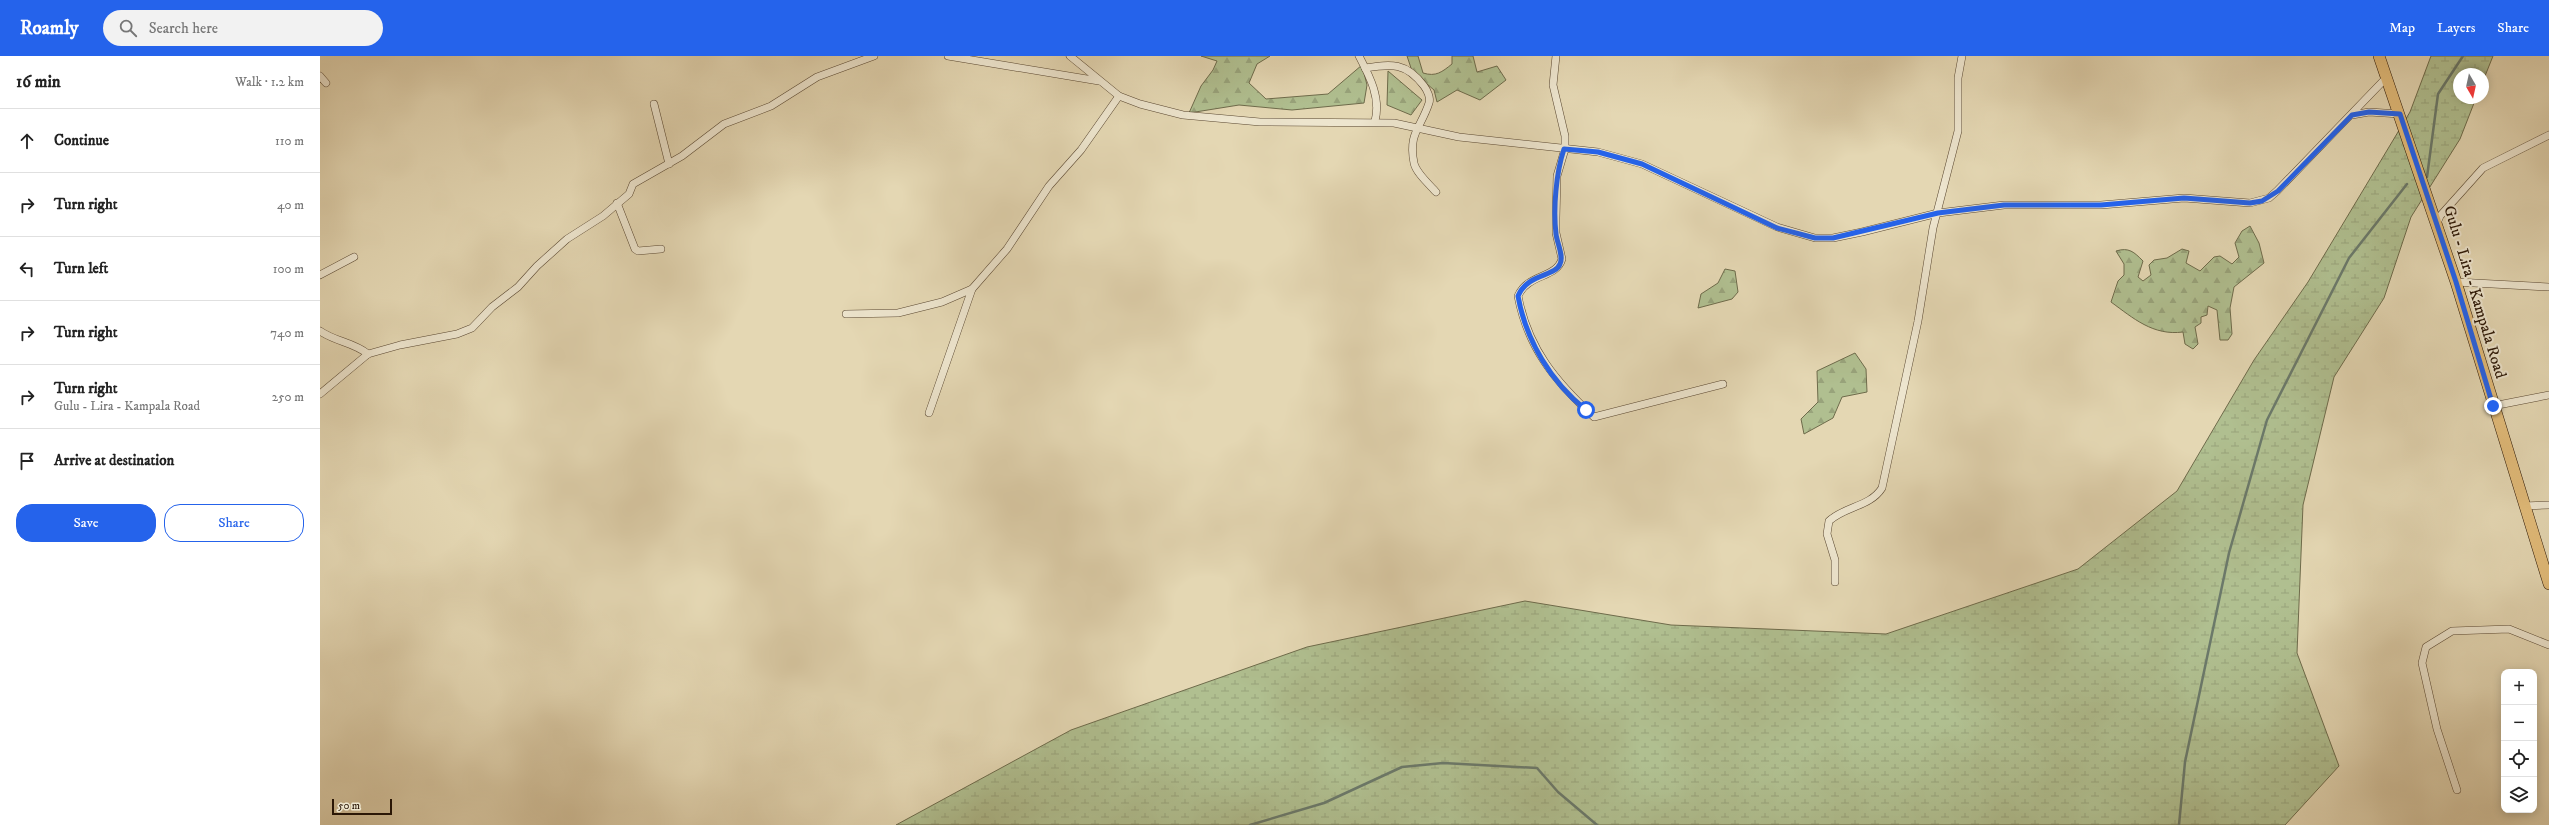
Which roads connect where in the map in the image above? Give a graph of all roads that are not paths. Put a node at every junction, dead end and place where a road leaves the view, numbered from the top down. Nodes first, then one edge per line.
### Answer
1 (874, 56) edge
2 (948, 56) edge
3 (1070, 56) edge
4 (1359, 56) edge
5 (1556, 56) edge
6 (1962, 56) edge
7 (2379, 56) edge
8 (1365, 68) junction
9 (320, 76) edge
10 (2387, 77) junction
11 (1101, 82) junction
12 (326, 84) dead end
13 (1119, 96) junction
14 (654, 104) dead end
15 (2400, 114) junction
16 (2352, 115) junction
17 (1375, 121) junction
18 (1418, 127) junction
19 (2549, 135) edge
20 (1564, 149) junction
21 (669, 164) junction
22 (1436, 192) dead end
23 (616, 203) junction
24 (1938, 213) junction
25 (2437, 223) junction
26 (661, 249) dead end
27 (354, 257) dead end
28 (320, 275) edge
29 (2456, 282) junction
30 (2549, 287) edge
31 (972, 289) junction
32 (846, 314) dead end
33 (320, 331) edge
34 (368, 354) junction
35 (1723, 384) dead end
36 (320, 394) edge
37 (2549, 395) edge
38 (2493, 406) junction
39 (929, 412) dead end
40 (2549, 505) edge
41 (2524, 506) junction
42 (1835, 582) dead end
43 (2549, 584) edge
44 (2549, 645) edge
45 (2457, 790) dead end

1 - 21 street
2 - 11 street
3 - 11 street
4 - 8 street
5 - 20 street
6 - 24 street
7 - 10 main road, Gulu - Lira - Kampala Road
8 - 17 street
8 - 18 street
9 - 12 street
10 - 15 main road, Gulu - Lira - Kampala Road
10 - 16 street
11 - 13 street
13 - 17 street
13 - 31 street
14 - 21 street
15 - 16 street
15 - 25 main road, Gulu - Lira - Kampala Road
16 - 24 street
17 - 18 street
18 - 20 street
18 - 22 street
19 - 25 street
20 - 24 street
20 - 35 street
21 - 23 street
23 - 26 street
23 - 34 street
24 - 42 street
25 - 29 main road, Gulu - Lira - Kampala Road
27 - 28 street
29 - 30 street
29 - 38 main road, Gulu - Lira - Kampala Road
31 - 32 street
31 - 39 street
33 - 34 street
34 - 36 street
37 - 38 street
38 - 41 main road, Gulu - Lira - Kampala Road
40 - 41 street
41 - 43 main road, Gulu - Lira - Kampala Road
44 - 45 street

